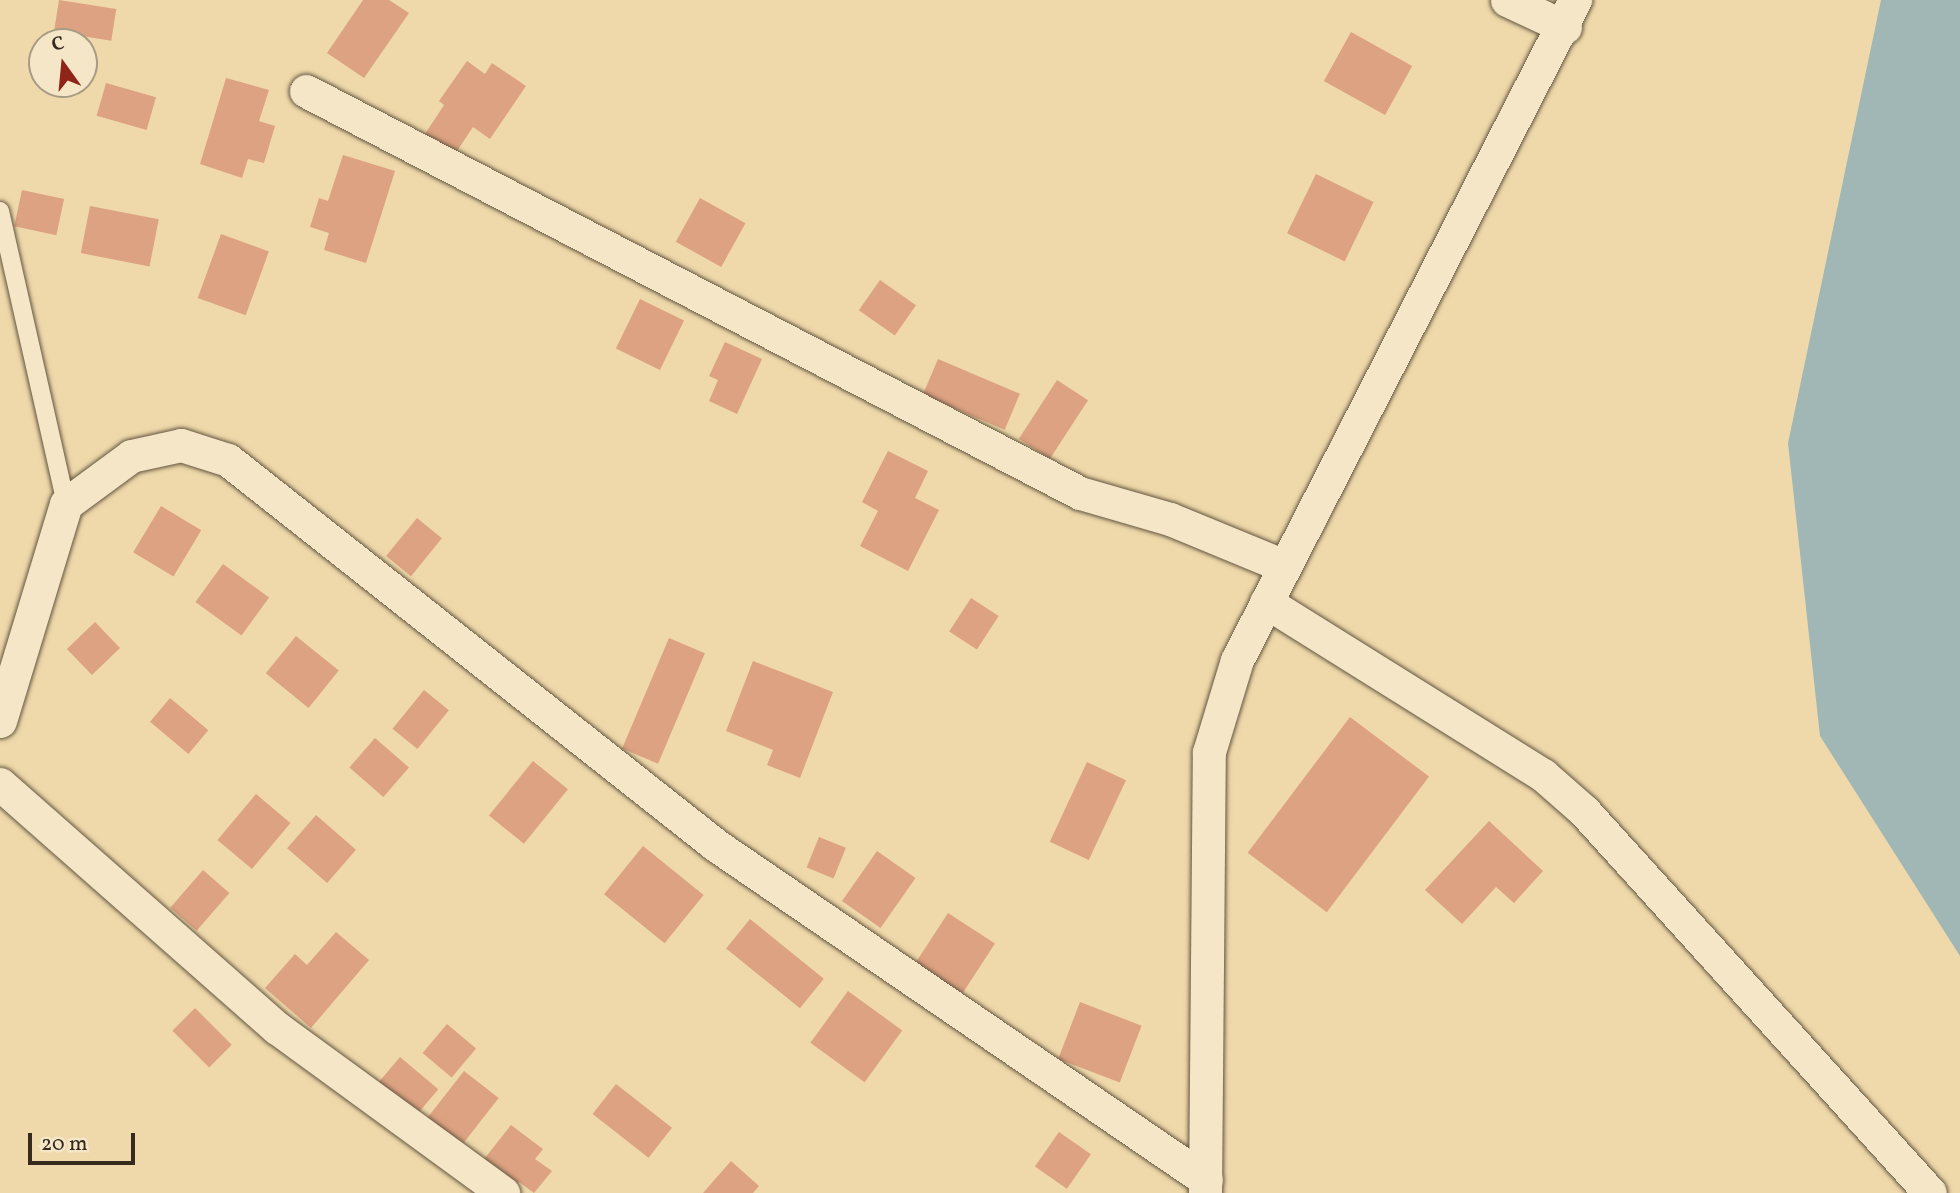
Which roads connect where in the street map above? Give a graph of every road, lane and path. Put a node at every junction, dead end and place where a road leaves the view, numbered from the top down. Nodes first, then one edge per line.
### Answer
1 (1507, 0) edge
2 (1570, 14) edge
3 (306, 91) dead end
4 (0, 211) edge
5 (66, 504) junction
6 (1284, 566) junction
7 (1266, 602) junction
8 (0, 721) edge
9 (0, 784) edge
10 (1205, 1186) edge
11 (503, 1193) edge
12 (1930, 1193) edge

1 - 2 street
2 - 6 street
3 - 6 street
4 - 5 lane
5 - 8 street
5 - 10 street
6 - 7 street
7 - 10 street
7 - 12 street
9 - 11 street

